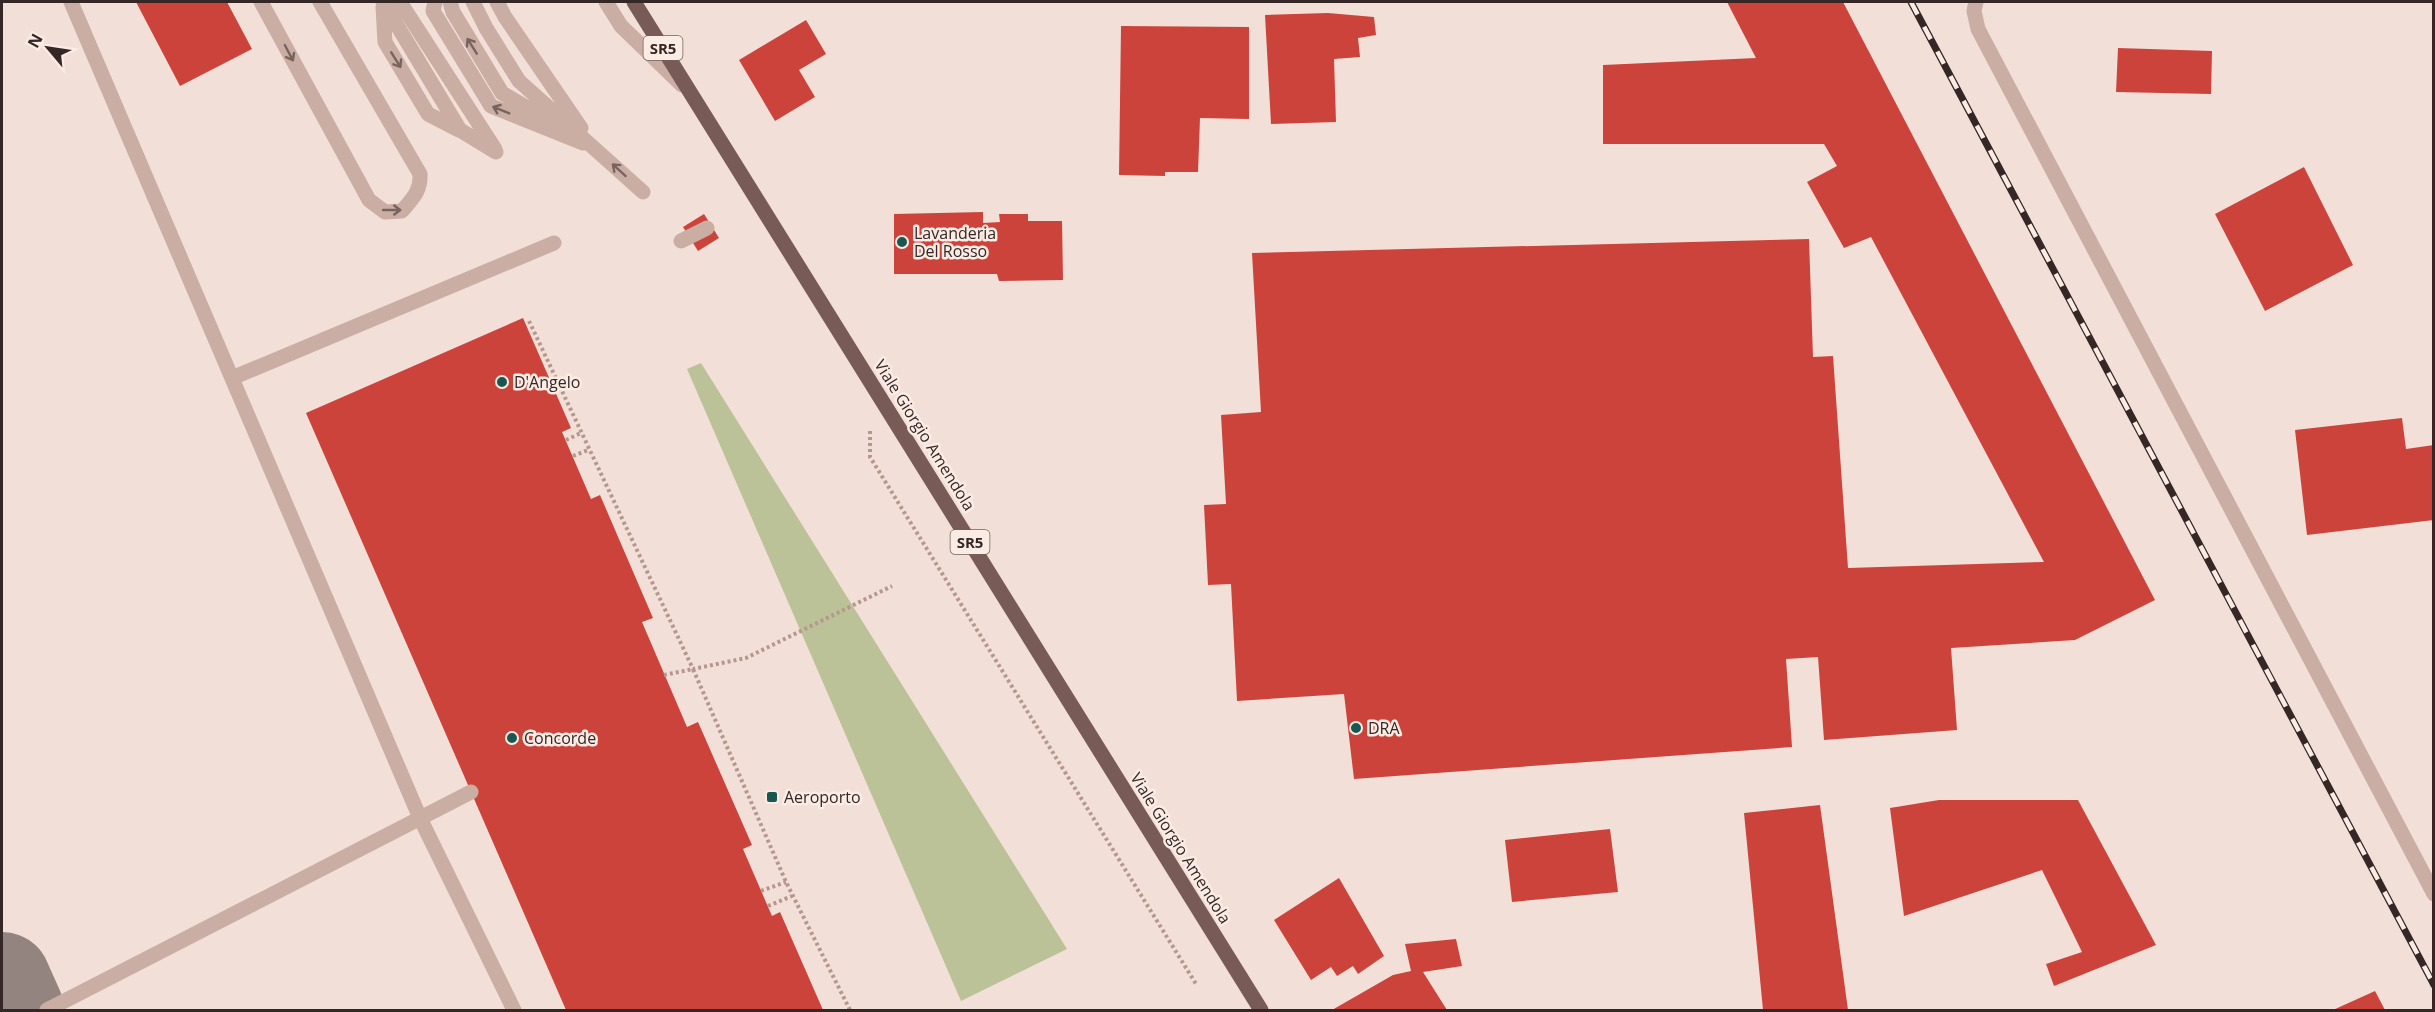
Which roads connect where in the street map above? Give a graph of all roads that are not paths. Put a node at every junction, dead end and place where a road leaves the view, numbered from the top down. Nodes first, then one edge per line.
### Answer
1 (71, 2) edge
2 (261, 2) edge
3 (320, 2) edge
4 (400, 2) edge
5 (435, 2) edge
6 (450, 2) edge
7 (473, 2) edge
8 (497, 2) edge
9 (606, 2) edge
10 (634, 2) edge
11 (1976, 2) edge
12 (383, 3) edge
13 (692, 94) junction
14 (595, 148) junction
15 (643, 192) dead end
16 (707, 228) dead end
17 (681, 241) dead end
18 (554, 243) dead end
19 (232, 378) junction
20 (471, 792) dead end
21 (420, 818) junction
22 (2433, 894) edge
23 (47, 1011) edge
24 (514, 1011) edge
25 (1261, 1011) edge

1 - 19 lane
2 -> 3 lane
12 -> 4 lane
14 -> 5 lane
14 -> 6 lane
7 - 14 lane
8 - 14 lane
9 - 13 lane
10 - 13 main road, Viale Giorgio Amendola / SR5
11 - 22 lane
13 - 25 main road, Viale Giorgio Amendola / SR5
15 -> 14 lane
16 - 17 lane
18 - 19 lane
19 - 21 lane
20 - 21 lane
21 - 23 lane
21 - 24 lane

